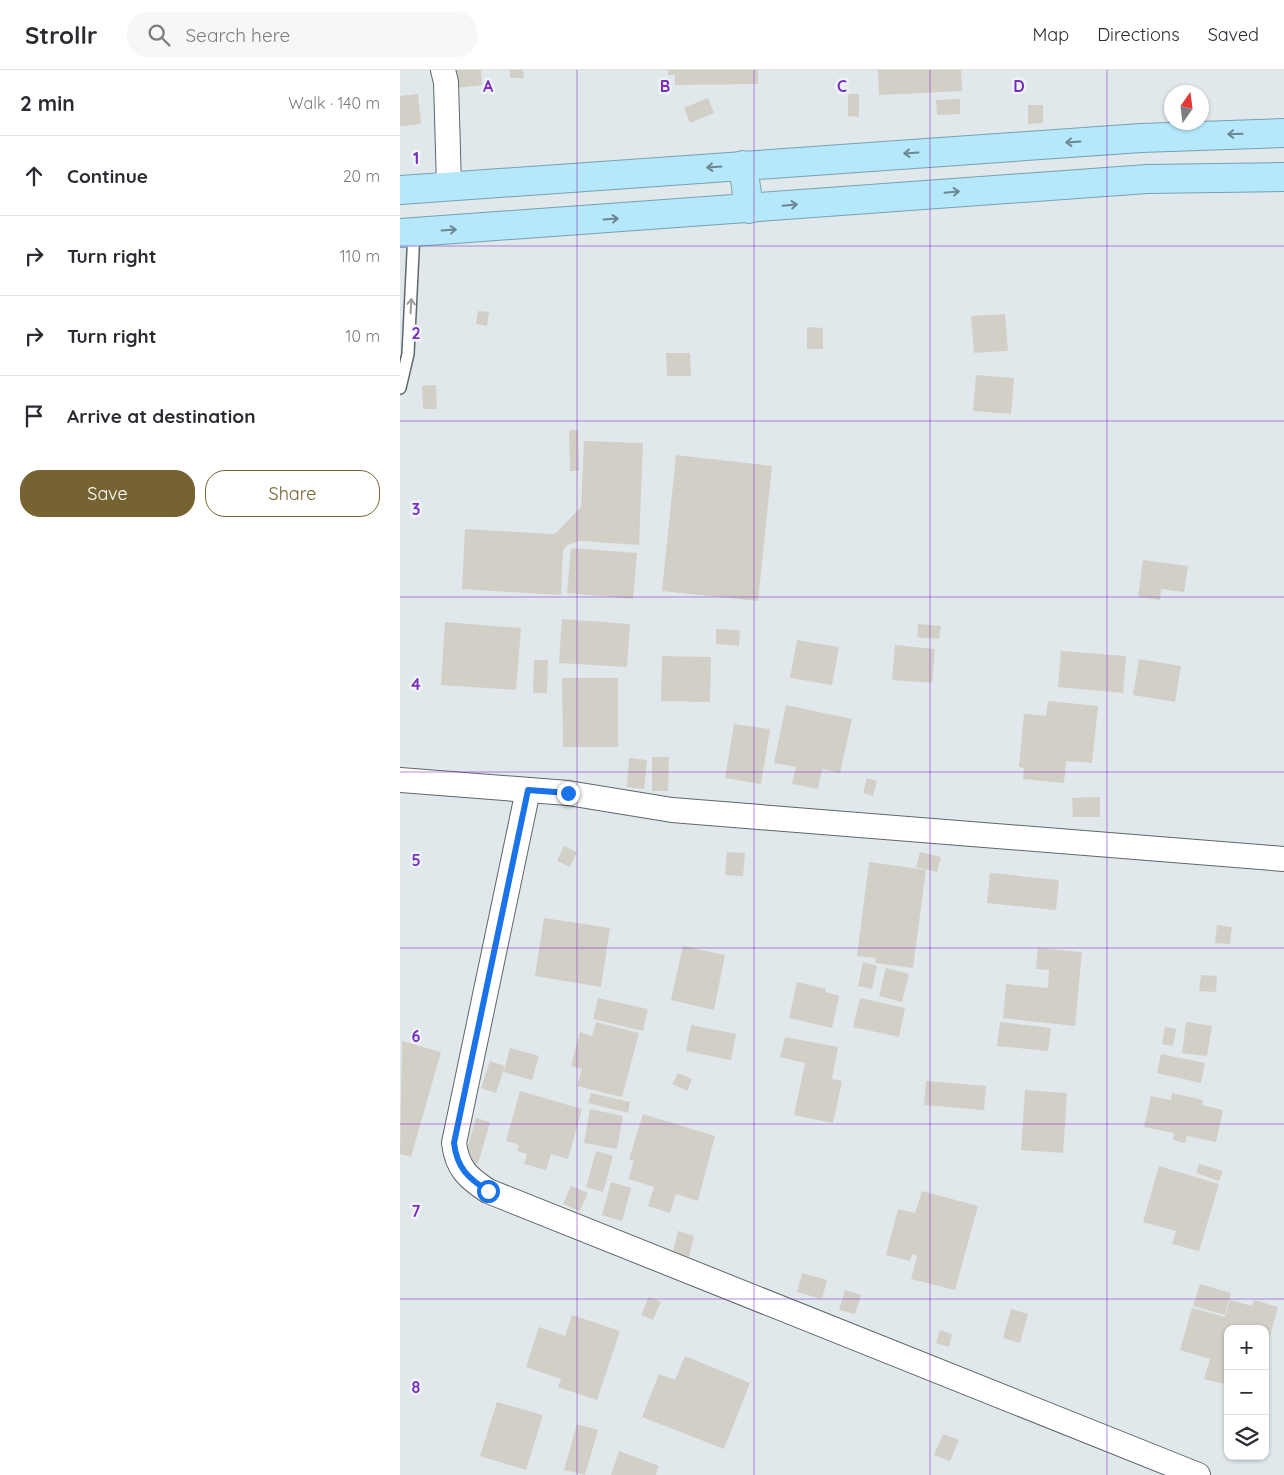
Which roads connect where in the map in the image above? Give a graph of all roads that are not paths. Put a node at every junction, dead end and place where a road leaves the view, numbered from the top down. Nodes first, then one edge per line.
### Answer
1 (443, 70) edge
2 (1284, 133) edge
3 (743, 165) junction
4 (1284, 177) edge
5 (449, 186) junction
6 (400, 190) edge
7 (749, 209) junction
8 (407, 233) edge
9 (400, 388) edge
10 (400, 780) edge
11 (528, 790) junction
12 (1284, 859) edge
13 (1198, 1475) edge

1 - 5 street
2 -> 3 highway
3 -> 5 highway
3 - 7 highway
7 -> 4 highway
5 - 6 highway
8 -> 7 highway
9 -> 8 lane
10 - 11 street
11 - 12 street
11 - 13 street

